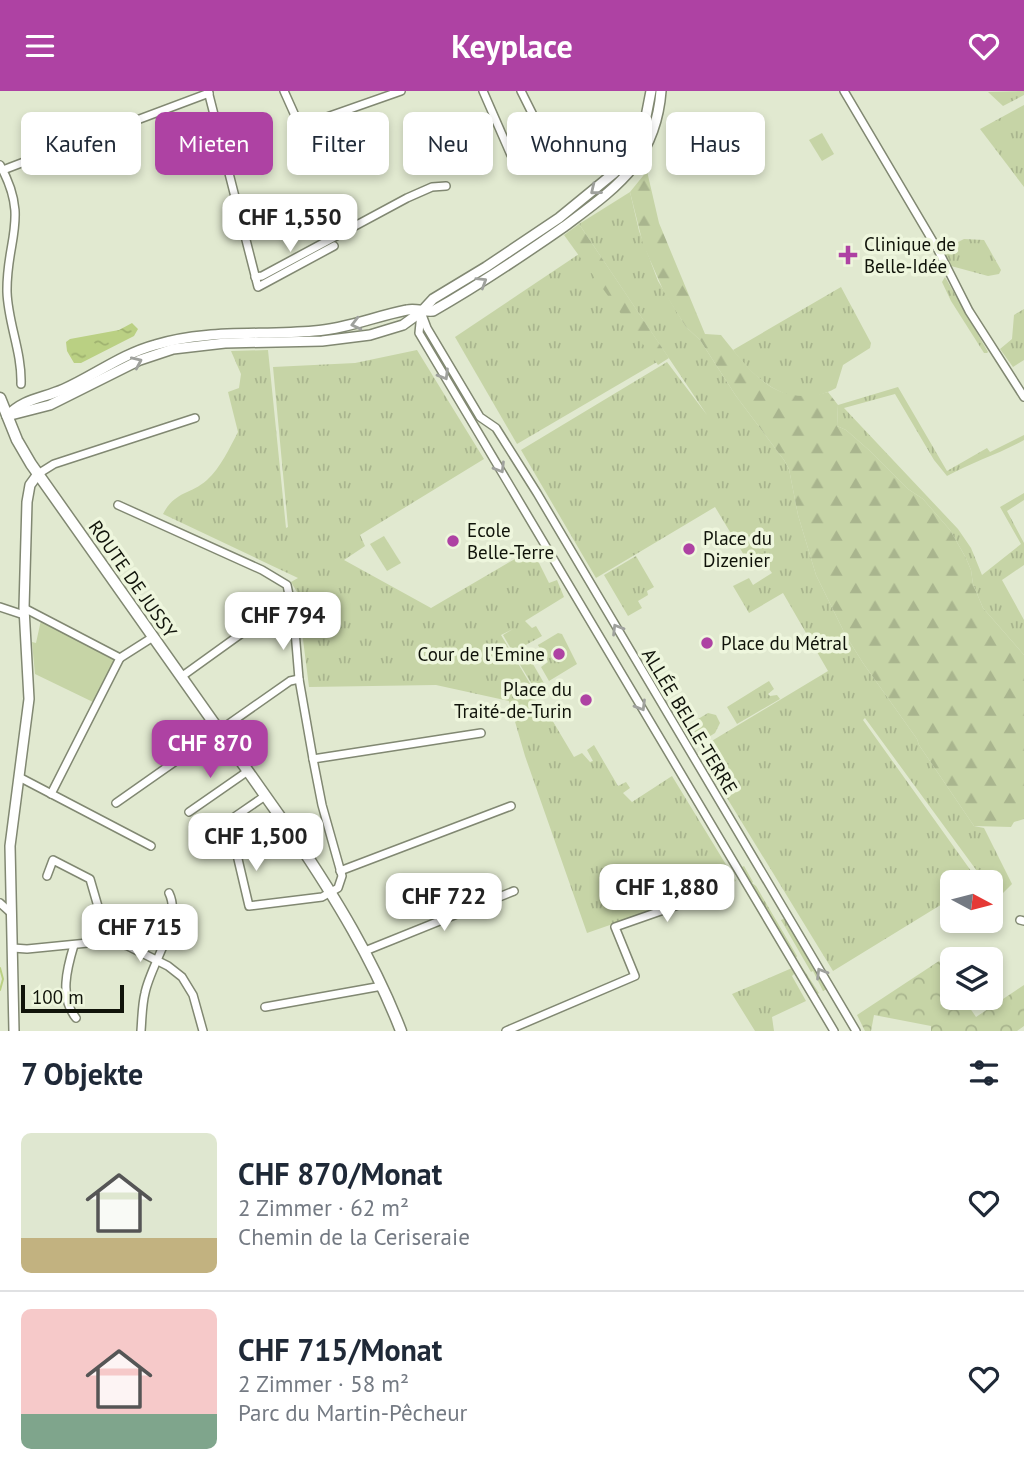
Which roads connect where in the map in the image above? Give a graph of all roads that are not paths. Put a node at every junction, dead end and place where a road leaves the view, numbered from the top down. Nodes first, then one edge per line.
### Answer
1 (284, 91) edge
2 (401, 91) edge
3 (483, 91) edge
4 (521, 91) edge
5 (651, 91) edge
6 (661, 91) edge
7 (844, 91) edge
8 (209, 92) edge
9 (532, 112) edge
10 (141, 118) edge
11 (507, 146) edge
12 (21, 161) edge
13 (1, 168) edge
14 (446, 186) dead end
15 (334, 246) dead end
16 (255, 277) junction
17 (421, 312) junction
18 (21, 384) dead end
19 (1024, 397) edge
20 (0, 398) edge
21 (195, 418) dead end
22 (3, 419) edge
23 (38, 474) junction
24 (118, 505) dead end
25 (0, 607) edge
26 (24, 611) junction
27 (256, 623) dead end
28 (153, 637) junction
29 (120, 658) junction
30 (181, 677) junction
31 (299, 679) junction
32 (219, 731) junction
33 (481, 733) dead end
34 (313, 759) junction
35 (248, 771) junction
36 (19, 777) junction
37 (51, 795) junction
38 (265, 796) junction
39 (116, 803) dead end
40 (511, 806) dead end
41 (189, 811) dead end
42 (151, 846) dead end
43 (340, 871) junction
44 (47, 876) dead end
45 (514, 891) dead end
46 (169, 893) dead end
47 (331, 893) junction
48 (712, 896) dead end
49 (0, 903) edge
50 (11, 913) junction
51 (108, 941) junction
52 (74, 945) junction
53 (13, 948) junction
54 (365, 951) junction
55 (157, 960) junction
56 (382, 986) junction
57 (265, 1007) dead end
58 (76, 1018) dead end
59 (15, 1031) edge
60 (141, 1031) edge
61 (203, 1031) edge
62 (401, 1031) edge
63 (506, 1031) edge
64 (834, 1031) edge
65 (856, 1031) edge

1 - 2 street
3 - 11 street
4 - 9 street
5 -> 17 street
17 -> 6 street
7 - 19 street
8 - 10 street
8 - 16 street
12 - 13 street
13 - 18 street
14 - 16 street
15 - 16 street
17 - 22 street
17 -> 64 street, ALLÉE BELLE-TERRE
65 -> 17 street, ALLÉE BELLE-TERRE
20 - 22 main road, ROUTE DE JUSSY
21 - 23 street
22 - 23 main road, ROUTE DE JUSSY
23 - 26 street
23 - 28 main road, ROUTE DE JUSSY
24 - 31 street
25 - 26 street
26 - 29 street
26 - 36 street
27 - 30 street
28 - 29 street
28 - 30 main road, ROUTE DE JUSSY
29 - 37 street
30 - 32 main road, ROUTE DE JUSSY
31 - 32 street
31 - 34 street
32 - 35 main road, ROUTE DE JUSSY
32 - 39 street
33 - 34 street
34 - 43 street
35 - 38 main road, ROUTE DE JUSSY
35 - 41 street
36 - 37 street
36 - 50 street
37 - 42 street
38 - 47 main road, ROUTE DE JUSSY
38 - 47 street
40 - 43 street
43 - 47 street
44 - 51 street
45 - 54 street
46 - 55 street
47 - 54 main road, ROUTE DE JUSSY
48 - 63 street
49 - 50 street
50 - 53 street
51 - 52 street
51 - 55 street
52 - 53 street
52 - 58 street
53 - 59 street
54 - 56 main road, ROUTE DE JUSSY
55 - 60 street
55 - 61 street
56 - 57 street
56 - 62 main road, ROUTE DE JUSSY

